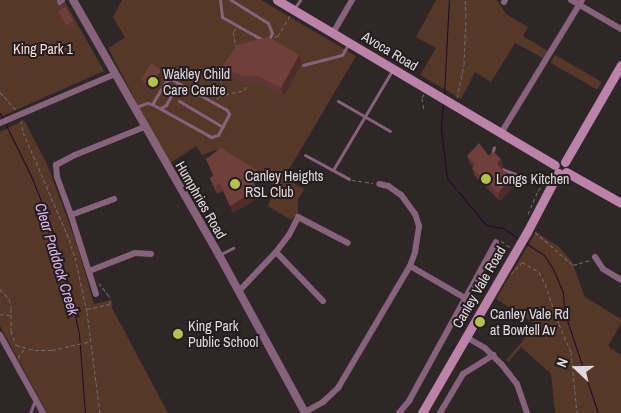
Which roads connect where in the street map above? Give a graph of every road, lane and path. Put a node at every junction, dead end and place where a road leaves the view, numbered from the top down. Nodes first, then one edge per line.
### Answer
1 (63, 0) edge
2 (73, 0) edge
3 (220, 0) edge
4 (231, 0) edge
5 (277, 0) edge
6 (300, 0) edge
7 (352, 0) edge
8 (465, 0) edge
9 (571, 0) edge
10 (59, 1) edge
11 (580, 2) edge
12 (62, 8) edge
13 (292, 13) junction
14 (237, 26) junction
15 (621, 29) edge
16 (333, 33) junction
17 (269, 39) junction
18 (349, 43) junction
19 (237, 50) edge
20 (301, 60) edge
21 (229, 63) edge
22 (308, 64) junction
23 (303, 65) dead end
24 (621, 65) edge
25 (393, 69) junction
26 (115, 74) junction
27 (178, 83) junction
28 (248, 84) dead end
29 (0, 92) edge
30 (424, 94) dead end
31 (224, 95) junction
32 (179, 101) dead end
33 (338, 101) dead end
34 (215, 103) junction
35 (456, 103) junction
36 (152, 104) junction
37 (133, 108) junction
38 (161, 108) junction
39 (16, 109) dead end
40 (424, 110) dead end
41 (365, 116) junction
42 (21, 121) dead end
43 (0, 123) edge
44 (489, 125) junction
45 (144, 127) junction
46 (223, 127) junction
47 (503, 130) junction
48 (390, 131) dead end
49 (515, 140) junction
50 (494, 147) dead end
51 (305, 155) dead end
52 (494, 161) edge
53 (502, 169) edge
54 (333, 170) junction
55 (557, 171) junction
56 (515, 174) dead end
57 (349, 179) joint
58 (379, 184) joint
59 (114, 199) dead end
60 (620, 200) edge
61 (71, 215) junction
62 (527, 217) dead end
63 (530, 232) junction
64 (496, 242) dead end
65 (348, 243) dead end
66 (233, 248) dead end
67 (276, 252) junction
68 (150, 254) dead end
69 (219, 255) junction
70 (595, 256) joint
71 (410, 266) junction
72 (89, 271) junction
73 (509, 273) dead end
74 (621, 280) edge
75 (0, 289) edge
76 (238, 292) junction
77 (96, 294) dead end
78 (465, 298) junction
79 (323, 301) dead end
80 (0, 314) edge
81 (11, 315) junction
82 (0, 335) edge
83 (466, 337) junction
84 (90, 341) junction
85 (24, 348) junction
86 (493, 355) junction
87 (15, 363) junction
88 (36, 400) junction
89 (30, 413) edge
90 (43, 413) edge
91 (100, 413) edge
92 (305, 413) edge
93 (399, 413) edge
94 (422, 413) edge
95 (440, 413) edge
96 (527, 413) edge
97 (577, 413) edge

1 - 10 lane
2 - 26 street, Humphries Road
3 - 14 lane
4 - 17 lane
5 - 13 main road, Avoca Road
6 - 13 lane
7 - 16 street
8 - 35 path
9 - 11 street
10 - 12 lane
11 - 15 street
11 - 47 street
13 - 16 main road, Avoca Road
13 - 17 path
14 - 17 lane
14 - 19 path
16 - 18 main road, Avoca Road
18 - 22 lane
18 - 25 main road, Avoca Road
20 - 22 lane
21 - 31 path
22 - 23 lane
24 - 55 main road
25 - 35 main road, Avoca Road
25 - 41 lane
26 - 37 street, Humphries Road
26 - 43 street
27 - 34 lane
27 - 36 lane
27 - 38 lane
28 - 31 path
29 - 39 path
30 - 40 path
31 - 34 path
32 - 46 lane
33 - 41 lane
34 - 46 lane
35 - 44 main road, Avoca Road
36 - 37 lane
36 - 38 lane
37 - 45 street, Humphries Road
38 - 46 lane
41 - 48 lane
41 - 54 lane
42 - 84 path
44 - 47 main road, Avoca Road
44 - 49 main road, Avoca Road
45 - 61 street
45 - 69 street, Humphries Road
47 - 49 main road, Avoca Road
49 - 55 main road, Avoca Road
50 - 52 lane
51 - 54 lane
53 - 56 lane
54 - 57 lane
55 - 60 main road, Avoca Road
55 - 62 path
55 - 63 main road, Canley Vale Road
57 - 58 path
58 - 71 street
59 - 61 street
61 - 72 street
63 - 70 path
63 - 83 main road, Canley Vale Road
64 - 78 street
65 - 67 street
66 - 69 lane
67 - 76 street
67 - 79 street
68 - 72 street
69 - 76 street, Humphries Road
70 - 74 street
71 - 78 street
71 - 92 street
72 - 77 street
73 - 97 path
75 - 81 path
76 - 92 street, Humphries Road
78 - 93 street
80 - 81 path
81 - 85 path
82 - 87 street
83 - 86 street
83 - 94 main road, Canley Vale Road
84 - 85 path
84 - 91 path
85 - 87 path
86 - 95 street
86 - 96 street
87 - 88 street
88 - 89 lane
88 - 90 street

